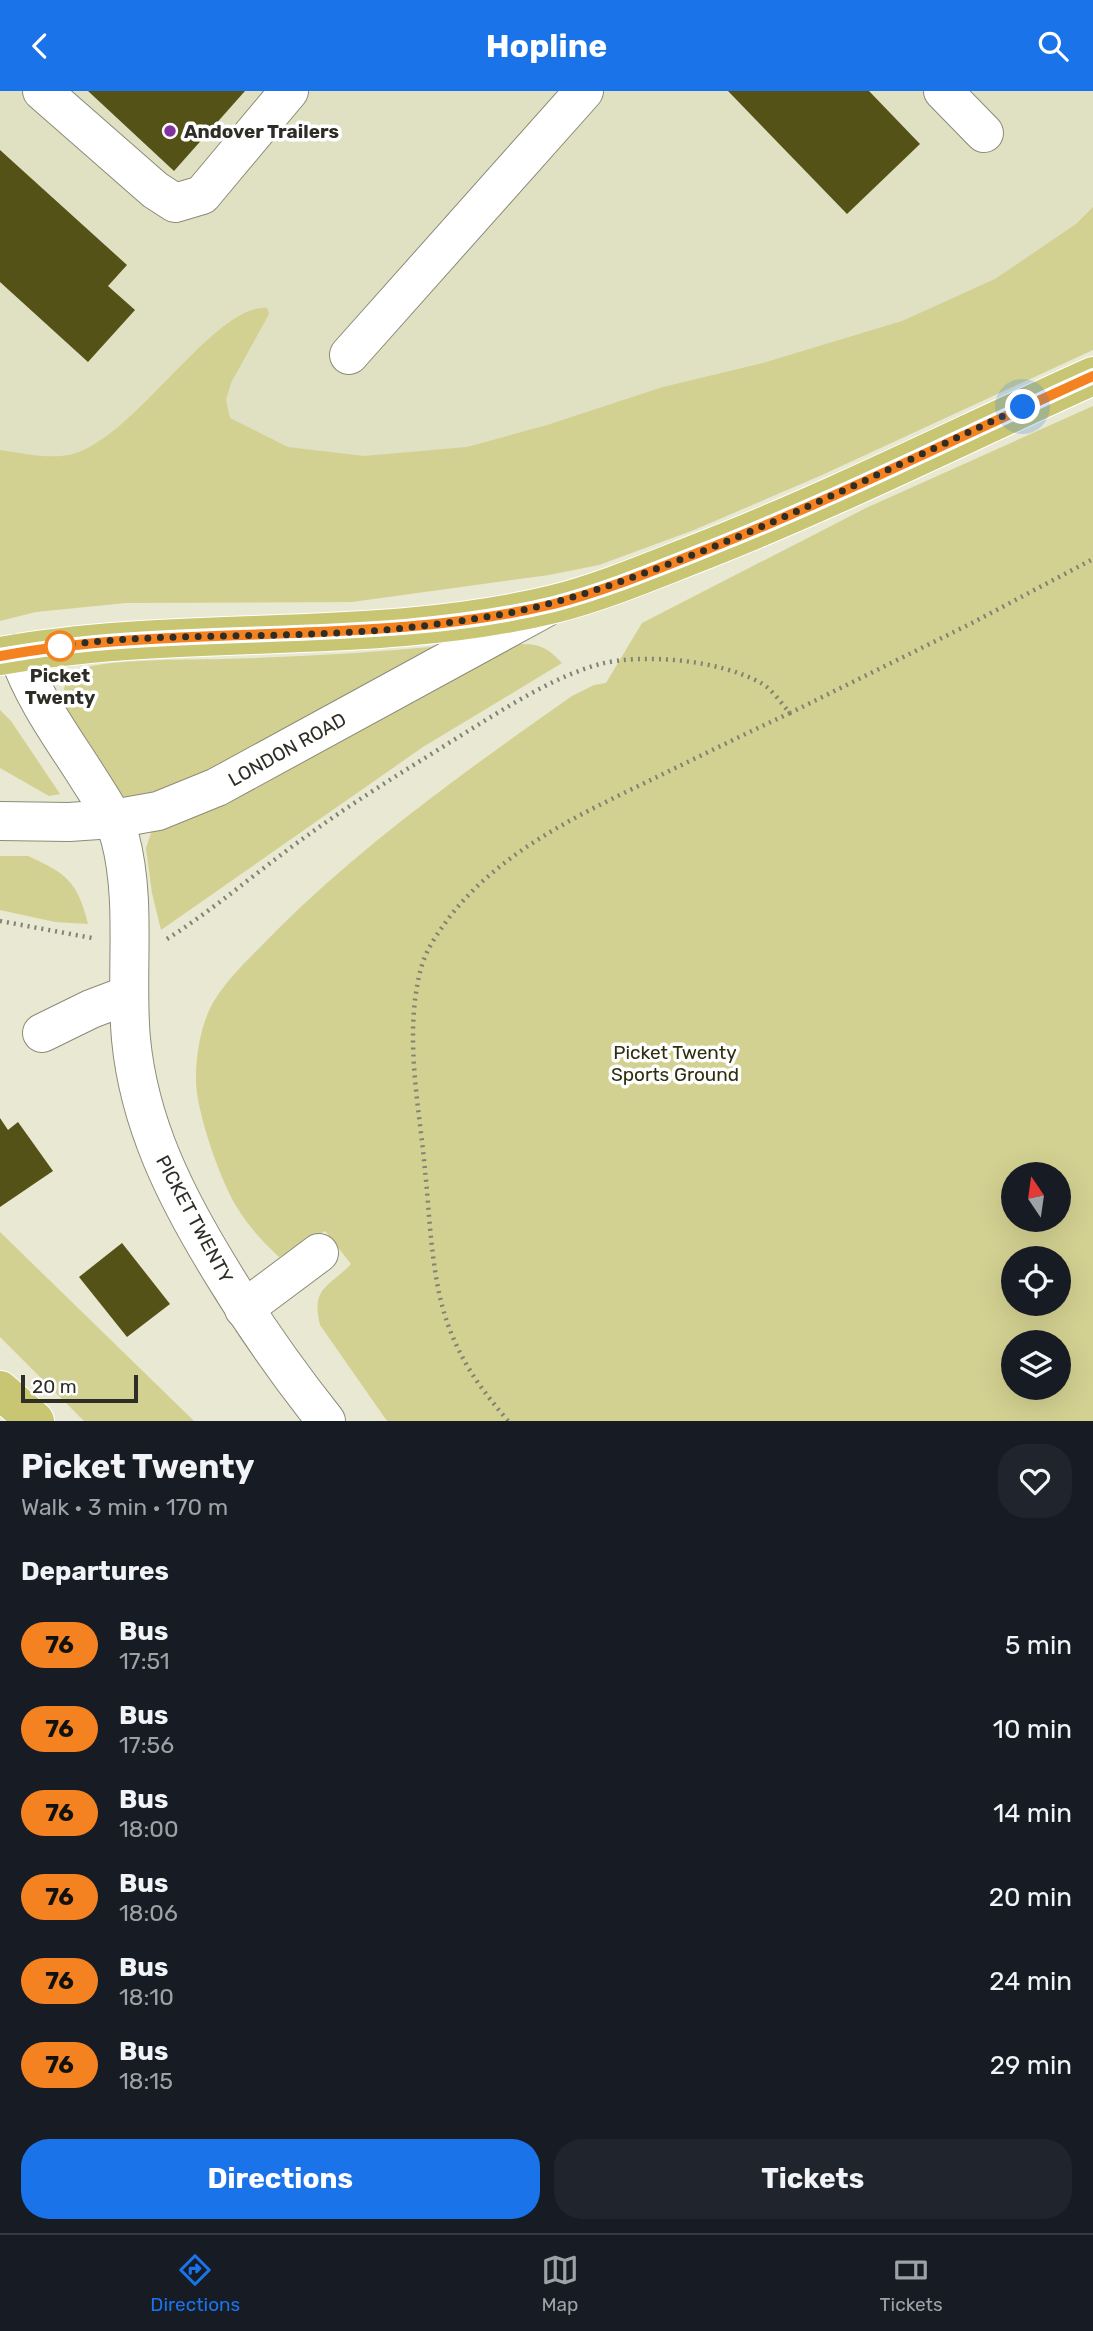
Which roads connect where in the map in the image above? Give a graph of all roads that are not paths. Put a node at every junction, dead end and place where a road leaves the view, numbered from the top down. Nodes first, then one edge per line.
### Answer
1 (41, 91) edge
2 (289, 91) edge
3 (584, 91) edge
4 (943, 91) edge
5 (984, 132) dead end
6 (349, 355) dead end
7 (1093, 376) edge
8 (553, 604) junction
9 (9, 655) edge
10 (113, 819) junction
11 (0, 821) edge
12 (128, 995) junction
13 (42, 1033) dead end
14 (319, 1253) dead end
15 (244, 1309) junction
16 (0, 1390) edge
17 (35, 1421) edge
18 (326, 1421) edge

1 - 2 street
3 - 6 street
4 - 5 street
7 - 8 main road, LONDON ROAD
8 - 9 main road, LONDON ROAD
8 - 10 street, LONDON ROAD
9 - 10 street, PICKET TWENTY
10 - 11 street, LONDON ROAD
10 - 12 street, PICKET TWENTY
12 - 13 street
12 - 15 street, PICKET TWENTY
14 - 15 street
15 - 18 street, PICKET TWENTY
16 - 17 main road

